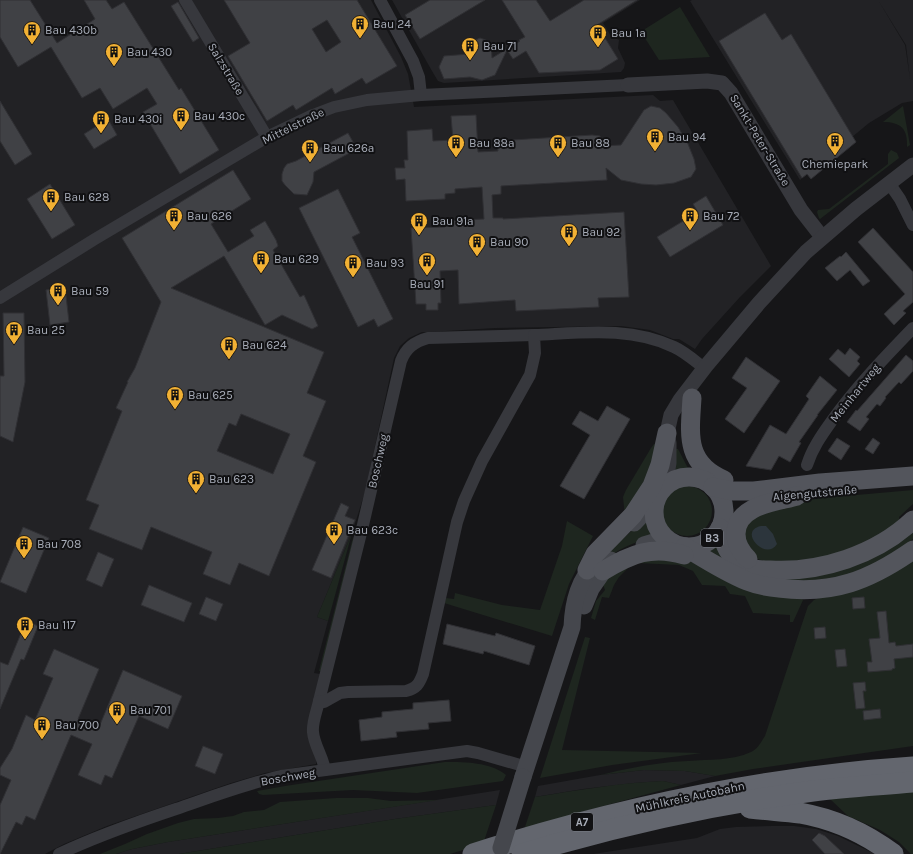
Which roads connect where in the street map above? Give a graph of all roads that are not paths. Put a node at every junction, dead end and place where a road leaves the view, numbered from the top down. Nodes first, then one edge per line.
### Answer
1 (185, 0) edge
2 (380, 0) edge
3 (628, 85) joint
4 (421, 95) junction
5 (267, 137) junction
6 (913, 165) edge
7 (889, 184) junction
8 (913, 225) edge
9 (822, 237) junction
10 (0, 298) edge
11 (913, 328) edge
12 (534, 335) junction
13 (702, 372) junction
14 (692, 398) junction
15 (667, 433) junction
16 (808, 465) dead end
17 (913, 476) edge
18 (710, 484) junction
19 (913, 486) edge
20 (778, 487) junction
21 (660, 493) junction
22 (797, 496) junction
23 (913, 520) edge
24 (721, 523) junction
25 (679, 548) junction
26 (913, 550) edge
27 (768, 570) junction
28 (595, 571) junction
29 (319, 701) junction
30 (913, 754) edge
31 (913, 767) edge
32 (325, 770) junction
33 (525, 772) junction
34 (839, 773) junction
35 (913, 782) edge
36 (695, 803) junction
37 (724, 805) junction
38 (60, 854) edge
39 (473, 854) edge
40 (500, 854) edge
41 (522, 854) edge
42 (893, 854) edge

1 - 5 street, Salzstraße
2 - 4 street
3 - 4 street, Mittelstraße
3 - 9 street, Sankt-Peter-Straße
4 - 5 street, Mittelstraße
5 - 10 street, Mittelstraße
6 - 7 street
7 - 8 street
7 - 9 street
9 - 13 street
11 - 16 street, Meinhartweg
12 - 13 street, Boschweg
12 - 29 street
12 - 29 street, Boschweg
13 - 14 street
13 - 15 street
14 - 18 street
14 - 20 main road
15 - 21 street
15 - 28 main road
17 - 20 main road, Aigengutstraße
18 - 20 main road
18 - 21 main road
18 - 24 main road, B3
19 - 22 main road, Aigengutstraße
21 - 25 main road
21 - 28 main road
22 - 24 main road, Aigengutstraße
22 - 27 main road
23 - 27 main road, B3
24 - 25 main road, B3
24 - 27 main road, B3
25 - 26 main road, B3
25 - 28 main road
28 - 33 main road
29 - 32 street, Boschweg
30 - 34 highway
31 - 34 highway, Mühlkreis Autobahn / A7
32 - 33 street, Boschweg
32 - 38 street, Boschweg
33 - 40 main road, bridge
34 - 36 highway, Mühlkreis Autobahn / A7
35 - 37 highway, Mühlkreis Autobahn / A7
36 - 37 highway, Mühlkreis Autobahn / A7
36 - 39 highway, Mühlkreis Autobahn / A7
36 - 41 highway, Mühlkreis Autobahn / A7
37 - 42 highway

